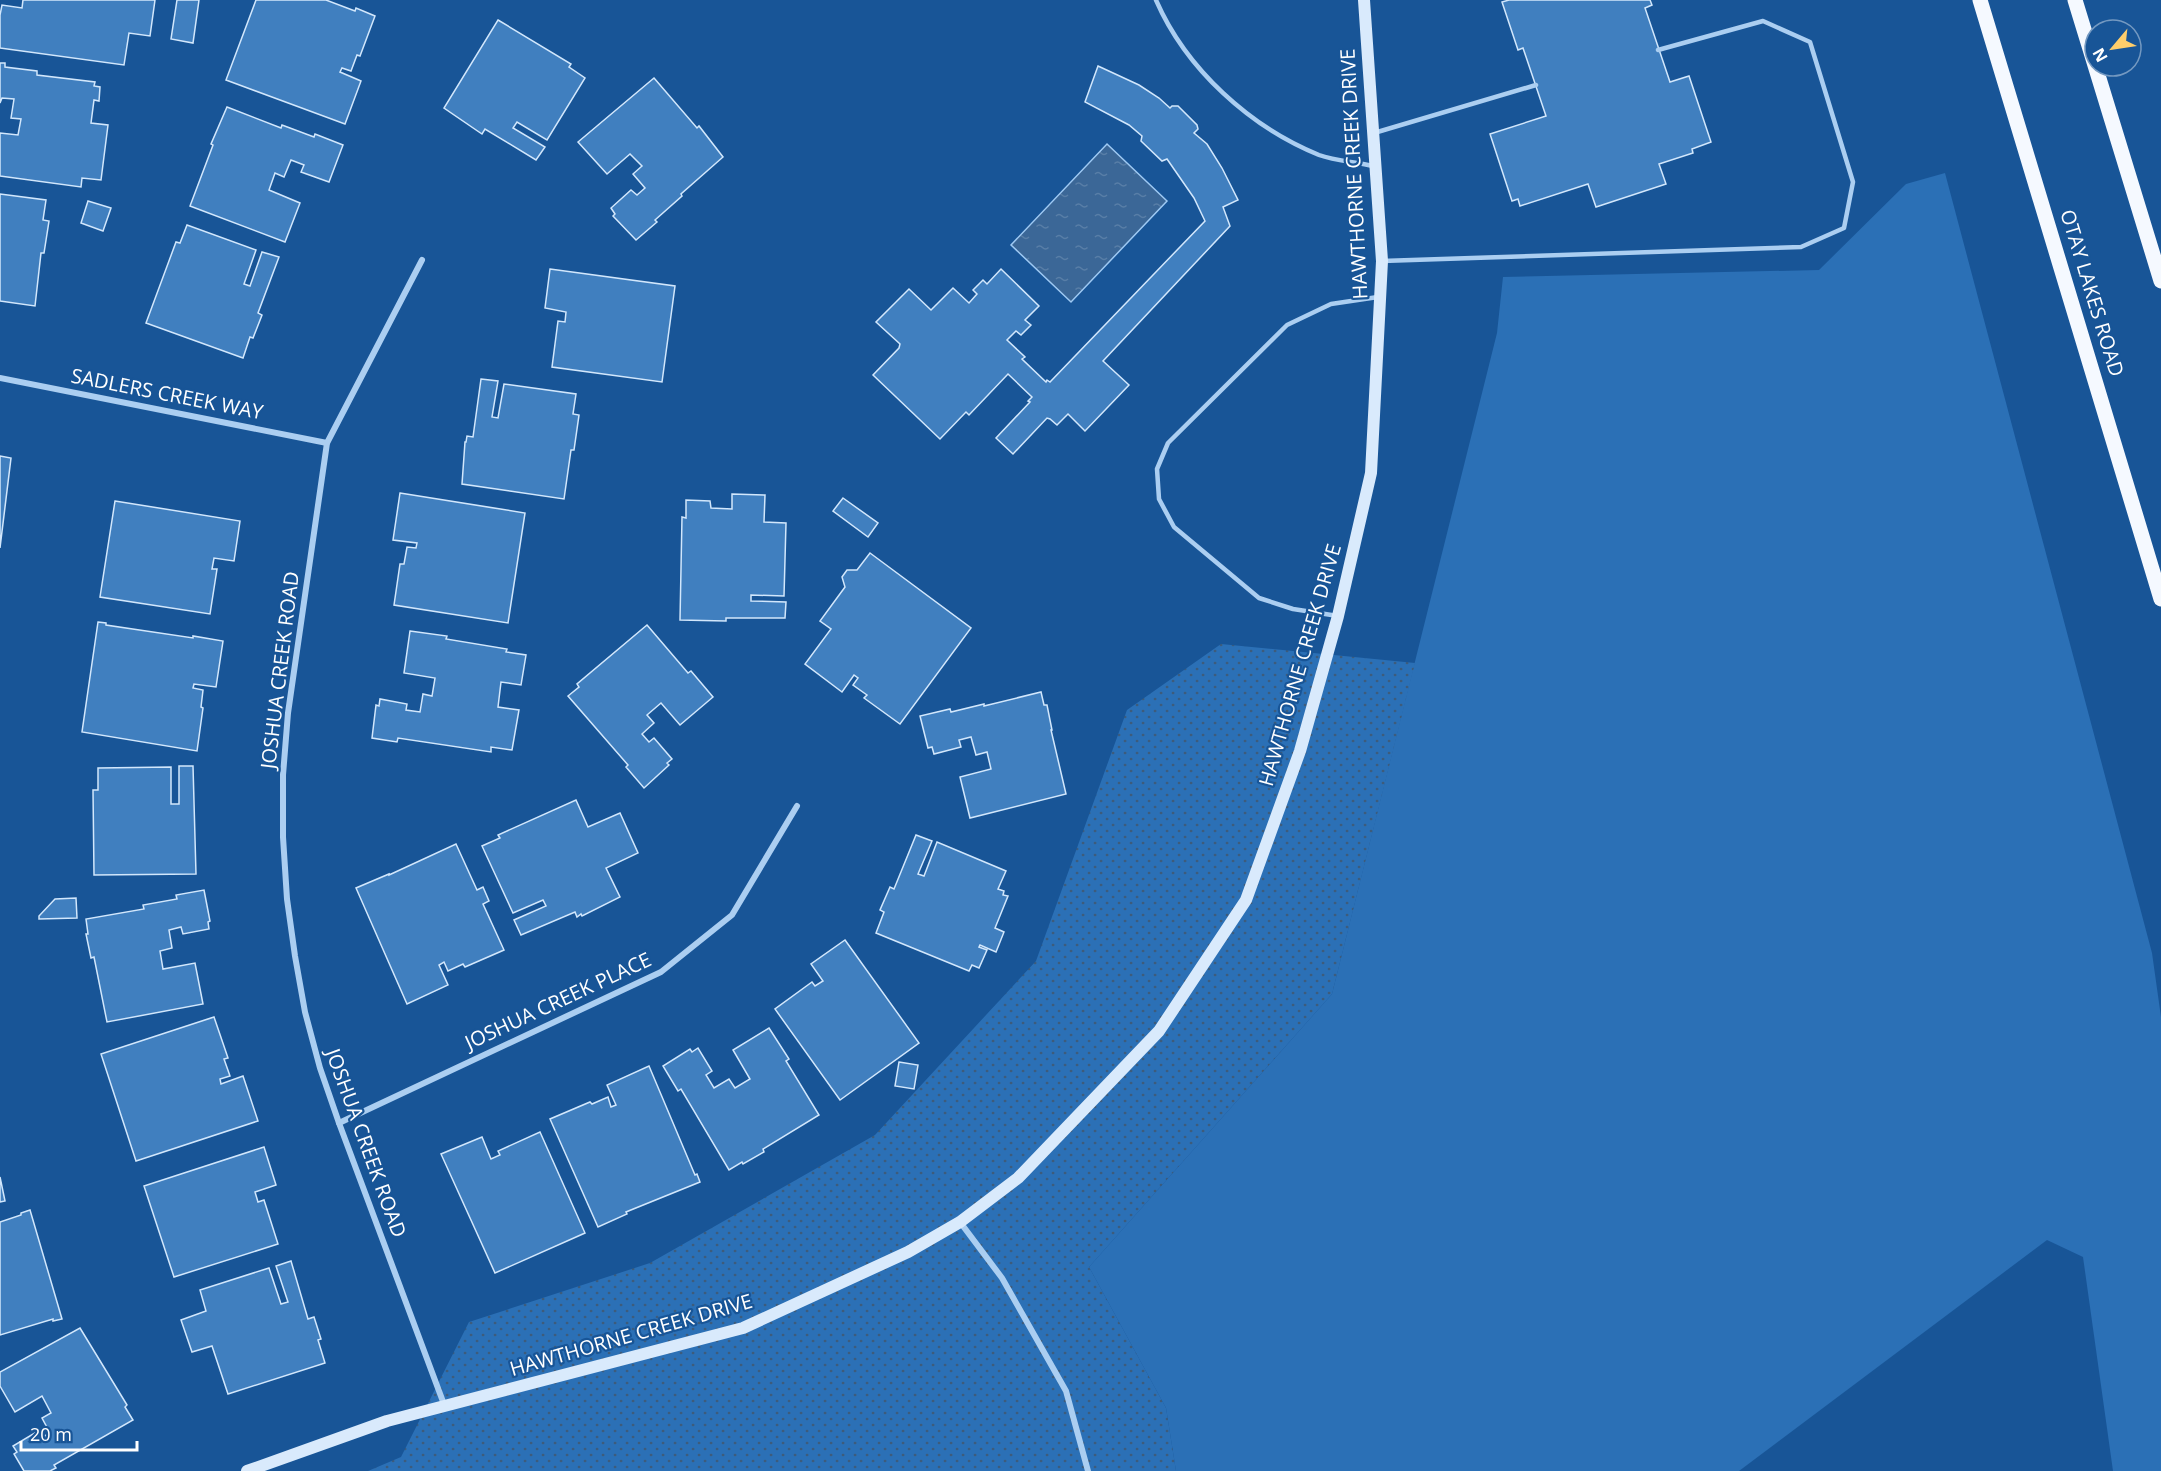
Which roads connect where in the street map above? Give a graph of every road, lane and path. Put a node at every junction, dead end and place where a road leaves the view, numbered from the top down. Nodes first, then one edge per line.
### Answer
1 (1156, 0) edge
2 (1364, 0) edge
3 (1980, 0) edge
4 (2075, 0) edge
5 (1658, 50) dead end
6 (1536, 86) dead end
7 (1374, 133) junction
8 (1376, 166) junction
9 (422, 260) dead end
10 (1382, 261) junction
11 (2161, 281) edge
12 (1381, 297) junction
13 (0, 378) edge
14 (327, 443) junction
15 (2161, 599) edge
16 (1338, 616) junction
17 (797, 806) dead end
18 (339, 1122) junction
19 (960, 1222) junction
20 (445, 1407) junction
21 (247, 1471) edge
22 (1088, 1471) edge

1 - 8 lane
2 - 7 street, HAWTHORNE CREEK DRIVE
3 - 15 main road, OTAY LAKES ROAD
4 - 11 main road
5 - 10 lane
6 - 7 lane
7 - 8 street, HAWTHORNE CREEK DRIVE
8 - 10 street, HAWTHORNE CREEK DRIVE
9 - 14 street, JOSHUA CREEK ROAD
10 - 12 street, HAWTHORNE CREEK DRIVE
12 - 16 street, HAWTHORNE CREEK DRIVE
12 - 16 lane
13 - 14 street, SADLERS CREEK WAY
14 - 18 street, JOSHUA CREEK ROAD
16 - 19 street, HAWTHORNE CREEK DRIVE
17 - 18 street, JOSHUA CREEK PLACE
18 - 20 street, JOSHUA CREEK ROAD
19 - 20 street, HAWTHORNE CREEK DRIVE
19 - 22 street
20 - 21 street, HAWTHORNE CREEK DRIVE

